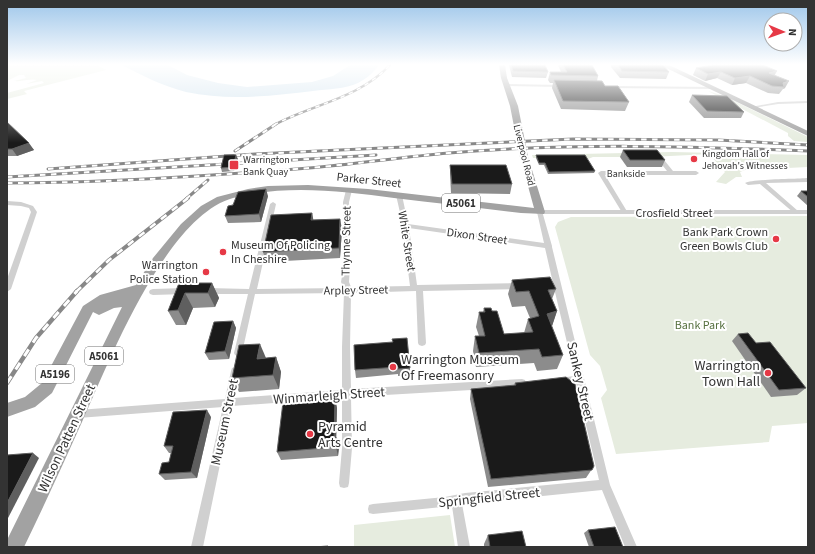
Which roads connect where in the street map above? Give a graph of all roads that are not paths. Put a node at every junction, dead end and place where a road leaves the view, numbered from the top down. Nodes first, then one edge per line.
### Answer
1 (507, 91) edge
2 (509, 91) edge
3 (720, 91) edge
4 (511, 98) junction
5 (808, 102) edge
6 (753, 107) junction
7 (808, 134) edge
8 (658, 156) edge
9 (671, 173) junction
10 (696, 173) dead end
11 (808, 180) edge
12 (761, 182) junction
13 (748, 183) dead end
14 (533, 187) junction
15 (349, 190) junction
16 (399, 196) junction
17 (7, 203) edge
18 (273, 204) dead end
19 (501, 207) junction
20 (200, 211) joint
21 (540, 212) junction
22 (796, 212) junction
23 (808, 212) edge
24 (625, 213) junction
25 (406, 226) junction
26 (549, 246) junction
27 (558, 285) junction
28 (416, 287) junction
29 (139, 288) junction
30 (7, 289) edge
31 (252, 290) junction
32 (348, 290) junction
33 (153, 292) dead end
34 (131, 301) junction
35 (84, 319) junction
36 (422, 344) dead end
37 (580, 379) junction
38 (554, 381) edge
39 (531, 382) edge
40 (346, 394) junction
41 (228, 403) junction
42 (7, 410) edge
43 (78, 414) junction
44 (344, 483) dead end
45 (605, 485) junction
46 (456, 501) junction
47 (373, 509) dead end
48 (14, 547) edge
49 (197, 547) edge
50 (464, 547) edge
51 (631, 547) edge

1 - 4 highway, Liverpool Road
2 - 4 highway, Liverpool Road
3 - 6 highway
4 - 14 highway, Liverpool Road
5 - 6 street
6 - 7 highway
8 - 9 street
9 - 10 street, Bankside
9 - 24 street, Bankside
11 - 12 street
12 - 13 street
12 - 22 street
14 - 19 highway
14 - 21 highway, Liverpool Road
15 - 16 highway, Parker Street / A5061
15 - 20 highway, Parker Street / A5061
15 - 32 street, Thynne Street
16 - 19 highway, Parker Street / A5061
16 - 25 street, White Street
17 - 30 street
18 - 31 street, Museum Street
19 - 21 highway, Parker Street / A5061
20 - 29 highway, Wilson Patten Street / A5061
21 - 24 street, Crosfield Street
21 - 26 street, Sankey Street
22 - 23 street, Crosfield Street
22 - 24 street, Crosfield Street
25 - 26 street, Dixon Street
25 - 28 street, White Street
26 - 27 street, Sankey Street
27 - 28 street, Arpley Street
27 - 37 street, Sankey Street
28 - 32 street, Arpley Street
28 - 36 street, White Street
29 - 34 highway, Wilson Patten Street / A5061
29 - 35 highway, A5196
31 - 32 street, Arpley Street
31 - 33 street, Arpley Street
31 - 41 street, Museum Street
32 - 40 street, Thynne Street
34 - 35 highway
34 - 43 highway, Wilson Patten Street / A5061
35 - 42 highway, A5196
37 - 38 street
37 - 45 street, Sankey Street
39 - 40 street, Winmarleigh Street
40 - 41 street, Winmarleigh Street
40 - 44 street, Thynne Street
41 - 43 street, Winmarleigh Street
41 - 49 street, Museum Street
43 - 48 highway, Wilson Patten Street / A5061
45 - 46 street, Springfield Street
45 - 51 street, Sankey Street
46 - 47 street, Springfield Street
46 - 50 street

